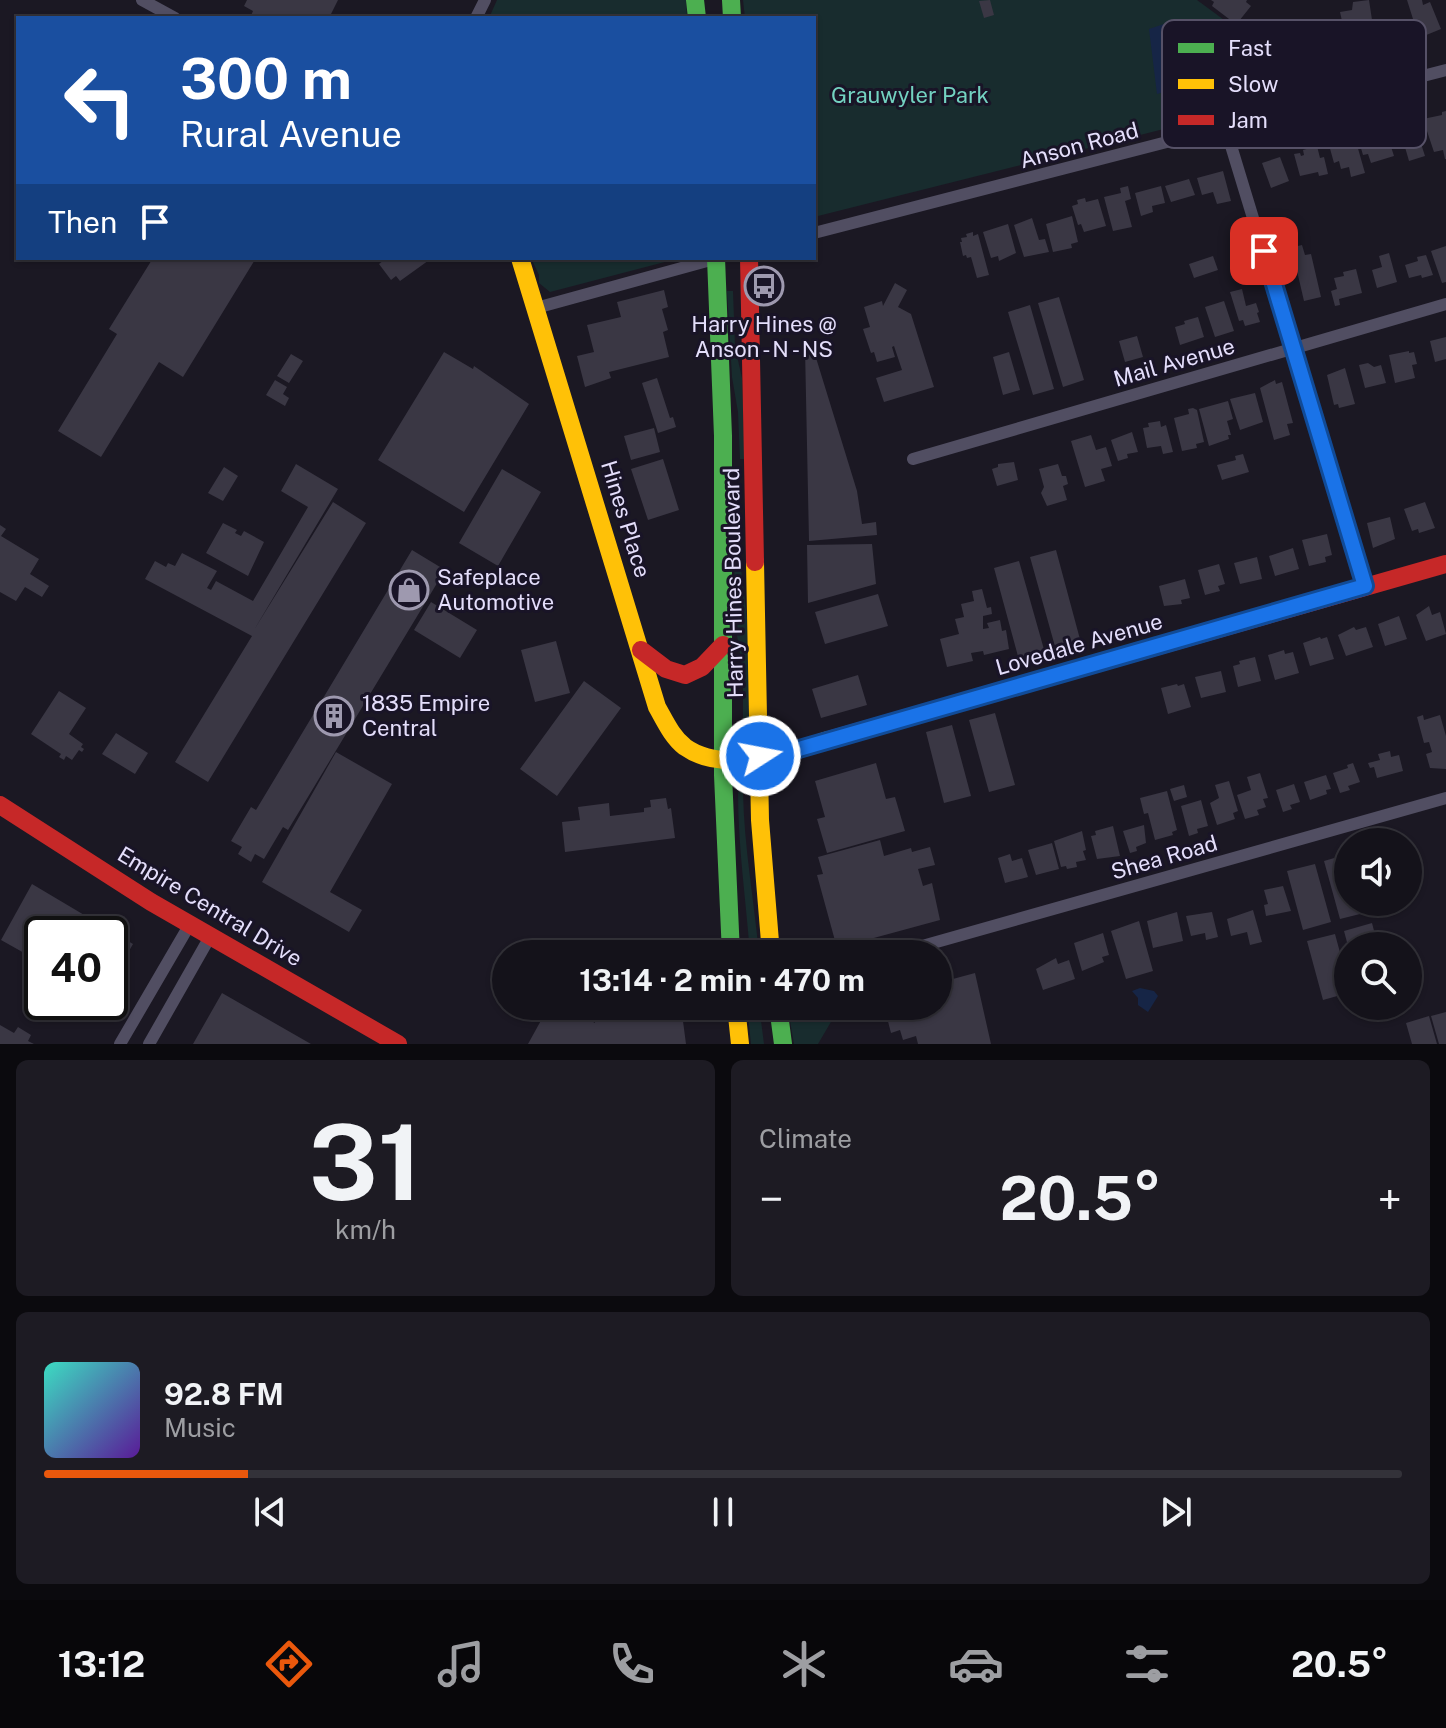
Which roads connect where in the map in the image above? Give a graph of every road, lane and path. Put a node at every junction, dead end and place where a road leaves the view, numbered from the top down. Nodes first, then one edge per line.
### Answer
1 (142, 0) edge
2 (171, 16) edge
3 (1446, 70) edge
4 (1426, 75) edge
5 (1162, 142) edge
6 (1232, 148) edge
7 (816, 232) edge
8 (521, 260) edge
9 (709, 260) edge
10 (716, 260) edge
11 (749, 260) edge
12 (1446, 304) edge
13 (536, 308) junction
14 (1294, 347) junction
15 (913, 459) dead end
16 (723, 486) junction
17 (755, 487) junction
18 (1446, 564) edge
19 (1365, 586) junction
20 (723, 645) junction
21 (641, 650) junction
22 (760, 756) junction
23 (724, 761) junction
24 (1446, 798) edge
25 (0, 805) edge
26 (190, 924) junction
27 (211, 935) junction
28 (730, 940) edge
29 (770, 940) edge
30 (944, 940) edge
31 (737, 1020) edge
32 (780, 1020) edge
33 (120, 1044) edge
34 (149, 1044) edge
35 (398, 1044) edge
36 (740, 1044) edge
37 (783, 1044) edge

1 - 2 street
3 - 4 street, Anson Road
5 - 7 street, Anson Road
6 - 14 street
8 - 13 street, Hines Place
9 - 13 street
10 - 16 street, Harry Hines Boulevard
11 - 17 street, Harry Hines Boulevard
12 - 14 street, Mail Avenue
13 - 21 street, Hines Place
14 - 15 street, Mail Avenue
14 - 19 street
16 - 17 street
16 - 20 street, Harry Hines Boulevard
17 - 22 street, Harry Hines Boulevard
18 - 19 street, Lovedale Avenue
19 - 22 street, Lovedale Avenue
20 - 21 street
20 - 23 street, Harry Hines Boulevard
21 - 23 street, Hines Place
22 - 23 street, Lovedale Avenue
22 - 29 street, Harry Hines Boulevard
23 - 28 street, Harry Hines Boulevard
24 - 30 street, Shea Road
25 - 26 street, Empire Central Drive
26 - 27 street, Empire Central Drive
26 - 33 street
27 - 34 street
27 - 35 street, Empire Central Drive
31 - 36 street
32 - 37 street

